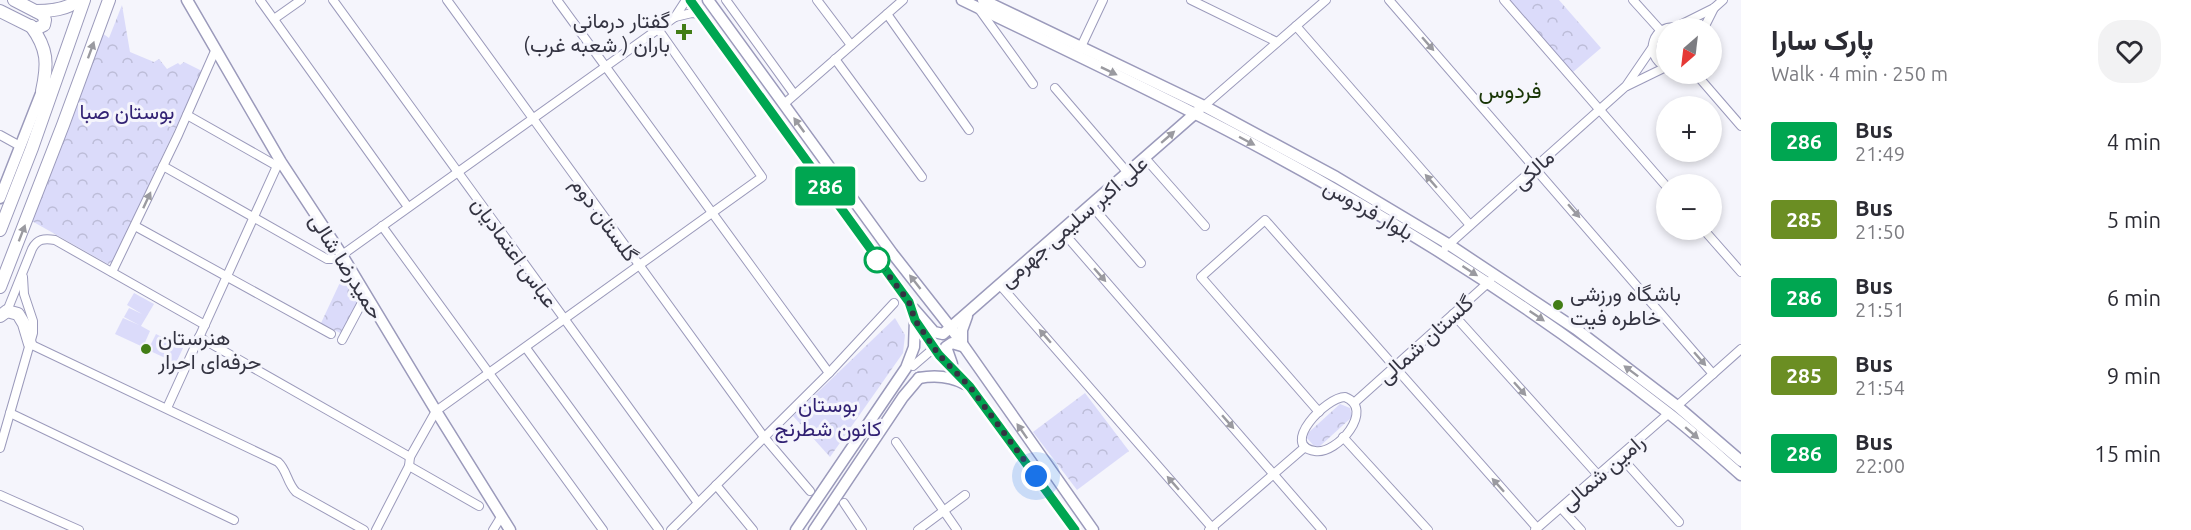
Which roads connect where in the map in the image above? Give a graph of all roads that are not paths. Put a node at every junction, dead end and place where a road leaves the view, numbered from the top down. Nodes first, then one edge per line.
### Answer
1 (14, 0) edge
2 (78, 0) edge
3 (84, 0) edge
4 (109, 0) edge
5 (187, 0) edge
6 (260, 0) edge
7 (301, 0) edge
8 (333, 0) edge
9 (447, 0) edge
10 (557, 0) edge
11 (688, 0) edge
12 (708, 0) edge
13 (726, 0) edge
14 (817, 0) edge
15 (903, 0) edge
16 (962, 0) edge
17 (1103, 0) edge
18 (1191, 0) edge
19 (1326, 0) edge
20 (1389, 0) edge
21 (1504, 0) edge
22 (1633, 0) edge
23 (1723, 0) edge
24 (982, 3) edge
25 (1714, 8) junction
26 (0, 11) edge
27 (36, 11) junction
28 (700, 14) junction
29 (886, 14) junction
30 (675, 17) junction
31 (1696, 18) edge
32 (1709, 18) edge
33 (274, 20) junction
34 (1656, 25) edge
35 (31, 26) junction
36 (1296, 26) junction
37 (658, 29) junction
38 (1656, 38) edge
39 (1277, 42) junction
40 (851, 45) junction
41 (1652, 48) junction
42 (1079, 50) junction
43 (215, 51) junction
44 (835, 59) junction
45 (1656, 60) edge
46 (605, 67) junction
47 (59, 70) junction
48 (1656, 72) edge
49 (1033, 84) dead end
50 (1705, 84) edge
51 (1626, 86) junction
52 (1055, 88) dead end
53 (42, 91) junction
54 (794, 94) junction
55 (784, 104) junction
56 (1600, 109) junction
57 (1200, 110) junction
58 (187, 115) junction
59 (533, 118) junction
60 (1741, 126) edge
61 (969, 130) dead end
62 (0, 135) edge
63 (20, 146) junction
64 (1145, 158) junction
65 (279, 164) junction
66 (163, 166) junction
67 (1535, 167) junction
68 (458, 172) junction
69 (1128, 173) junction
70 (1656, 174) edge
71 (922, 177) dead end
72 (0, 198) edge
73 (1091, 206) junction
74 (408, 207) junction
75 (712, 213) junction
76 (254, 218) junction
77 (1470, 225) junction
78 (135, 226) junction
79 (382, 226) junction
80 (1205, 226) dead end
81 (0, 230) edge
82 (1062, 231) junction
83 (1713, 240) edge
84 (1444, 248) junction
85 (342, 255) junction
86 (1141, 263) dead end
87 (639, 266) junction
88 (112, 272) junction
89 (1741, 272) edge
90 (23, 273) junction
91 (226, 276) junction
92 (1492, 279) junction
93 (1000, 285) junction
94 (0, 287) edge
95 (366, 295) junction
96 (909, 302) junction
97 (894, 303) dead end
98 (971, 310) junction
99 (4, 314) edge
100 (1453, 314) junction
101 (565, 320) junction
102 (915, 320) junction
103 (205, 325) junction
104 (951, 328) junction
105 (331, 334) dead end
106 (199, 337) junction
107 (342, 340) dead end
108 (30, 344) junction
109 (962, 346) junction
110 (526, 348) junction
111 (934, 348) junction
112 (1740, 352) edge
113 (910, 367) junction
114 (1393, 367) junction
115 (953, 368) junction
116 (829, 373) junction
117 (489, 374) junction
118 (1713, 374) junction
119 (919, 378) junction
120 (970, 387) junction
121 (1354, 403) junction
122 (167, 408) junction
123 (1673, 409) junction
124 (436, 411) junction
125 (1319, 412) junction
126 (10, 413) junction
127 (764, 437) junction
128 (1343, 437) junction
129 (896, 442) dead end
130 (1305, 447) junction
131 (0, 448) edge
132 (1620, 456) junction
133 (410, 461) junction
134 (1741, 461) edge
135 (1274, 474) junction
136 (1598, 475) junction
137 (1741, 475) edge
138 (716, 485) junction
139 (810, 491) dead end
140 (0, 495) edge
141 (965, 495) dead end
142 (698, 503) junction
143 (844, 503) dead end
144 (479, 506) dead end
145 (1561, 508) junction
146 (943, 511) junction
147 (501, 517) junction
148 (234, 520) dead end
149 (1680, 522) dead end
150 (676, 528) edge
151 (1211, 529) edge
152 (1536, 529) edge
153 (79, 530) edge
154 (364, 530) edge
155 (376, 530) edge
156 (493, 530) edge
157 (510, 530) edge
158 (603, 530) edge
159 (659, 530) edge
160 (753, 530) edge
161 (796, 530) edge
162 (814, 530) edge
163 (862, 530) edge
164 (918, 530) edge
165 (957, 530) edge
166 (1075, 530) edge
167 (1093, 530) edge
168 (1322, 530) edge
169 (1428, 530) edge
170 (1581, 530) edge

1 - 27 highway
2 - 27 highway
3 - 47 highway
94 -> 4 highway
5 - 43 main road, حمیدرضا شالی
6 - 33 street
7 - 33 street
8 - 68 street, عباس اعتمادیان
9 - 59 street, گلستان دوم
10 - 46 street
11 - 28 main road
11 - 30 street
12 - 55 main road
13 - 54 street
14 - 40 street
15 - 29 street
16 - 24 main road, بلوار فردوس
17 - 42 street
18 - 39 street
19 - 36 street, علی اکبر سلیمی جهرمی
20 -> 67 street
21 - 56 street
22 - 34 street
23 - 25 street
24 - 42 main road, بلوار فردوس
24 - 49 street
25 - 31 street
25 - 32 street
26 - 35 highway
27 - 35 highway
28 - 30 street
28 - 96 main road
29 - 40 street
29 - 61 street
30 - 37 street
33 - 74 street
35 - 53 highway
36 - 39 street, علی اکبر سلیمی جهرمی
77 -> 36 street
37 - 46 street
37 - 75 street
38 - 41 street, مالکی
39 - 57 street, علی اکبر سلیمی جهرمی
40 - 44 street
41 - 45 street
41 - 51 street, مالکی
42 - 57 main road, بلوار فردوس
43 - 58 street
43 - 65 main road, حمیدرضا شالی
44 - 54 street
44 - 71 street
46 - 59 street
46 - 75 street
47 - 53 main road
47 - 81 highway
48 - 51 street, مالکی
50 - 60 street
51 - 56 street, مالکی
52 - 69 street
53 - 63 main road
54 - 55 street
104 -> 55 main road
56 - 67 street, مالکی
56 - 70 street
64 -> 57 main road, علی اکبر سلیمی جهرمی
57 - 84 main road, بلوار فردوس
58 - 65 street
58 - 66 street
59 - 68 street
59 - 87 street, گلستان دوم
62 - 63 street
63 - 72 main road
64 - 69 main road, علی اکبر سلیمی جهرمی
64 - 80 street
65 - 76 street
65 - 85 main road, حمیدرضا شالی
66 - 76 street
78 -> 66 street
67 - 77 street, مالکی
67 -> 118 street
68 - 74 street
68 - 101 street, عباس اعتمادیان
69 - 73 main road, علی اکبر سلیمی جهرمی
73 - 82 main road, علی اکبر سلیمی جهرمی
73 - 86 street
74 - 79 street
75 - 87 street
75 - 116 street
76 - 85 street
76 - 91 street
77 - 84 street, مالکی
78 - 88 street
78 - 91 street
79 - 85 street
79 - 117 street
82 - 93 main road, علی اکبر سلیمی جهرمی
82 -> 135 street
83 - 89 street
84 - 92 main road, بلوار فردوس
85 - 95 main road, حمیدرضا شالی
87 - 101 street
87 - 127 street, گلستان دوم
88 - 90 street
88 - 103 street
90 - 99 street
90 - 108 street
91 - 103 street
91 - 105 street
92 - 100 street, گلستان شمالی
92 - 123 main road, بلوار فردوس
93 - 98 main road, علی اکبر سلیمی جهرمی
151 -> 93 street
95 - 107 street
95 - 124 main road, حمیدرضا شالی
96 - 102 main road
96 - 104 main road
97 - 116 street
98 - 104 main road, علی اکبر سلیمی جهرمی
98 - 109 main road
99 - 108 highway
100 - 114 street, گلستان شمالی
100 -> 136 street
101 - 110 street
101 - 142 street, عباس اعتمادیان
102 - 111 main road
102 - 113 main road
103 - 106 street
104 - 109 main road
106 - 122 street
106 - 133 street
108 - 122 street
108 - 126 street
109 - 115 main road
167 -> 109 main road
110 - 117 street
110 - 159 street
111 - 113 street
111 - 115 main road
112 - 118 street, رامین شمالی
113 - 119 main road
113 - 161 main road
114 - 121 street, گلستان شمالی
114 - 125 street
152 -> 114 street
115 - 120 main road
116 - 127 street
117 - 124 street
117 - 158 street
118 - 123 street, رامین شمالی
119 - 120 main road
119 - 162 main road
120 - 166 main road
121 - 125 street
121 - 128 street
122 - 154 street
123 - 132 street, رامین شمالی
123 - 134 main road, بلوار فردوس
123 -> 137 main road, بلوار فردوس
124 - 133 street
124 - 147 main road, حمیدرضا شالی
125 - 130 street
126 - 131 street
126 - 148 street
127 - 138 street
127 - 139 street, گلستان دوم
128 - 130 street
128 - 169 street
129 - 146 street
130 - 135 street
132 - 136 street, رامین شمالی
132 - 149 street
133 - 144 street
133 - 155 street
135 - 151 street
135 - 168 street
136 - 145 street, رامین شمالی
138 - 142 street
138 - 160 street
140 - 153 street
141 - 146 street
142 - 150 street
143 - 163 street
145 - 152 street, رامین شمالی
145 - 170 street
146 - 164 street
146 - 165 street
147 - 156 street
147 - 157 main road, حمیدرضا شالی

